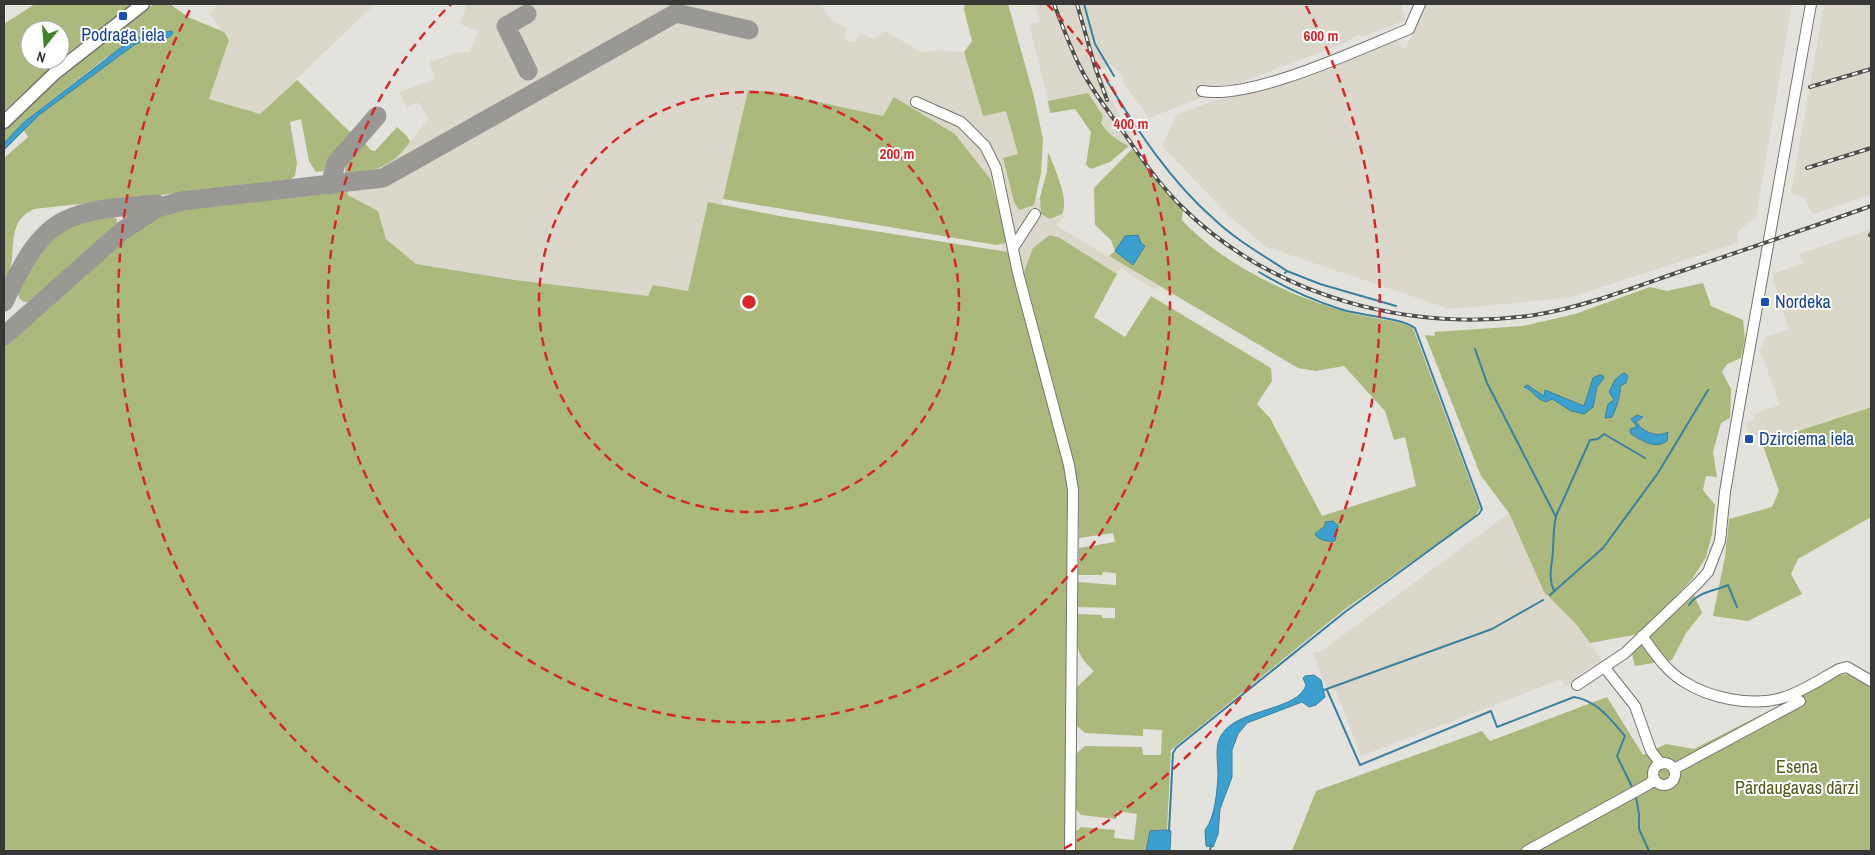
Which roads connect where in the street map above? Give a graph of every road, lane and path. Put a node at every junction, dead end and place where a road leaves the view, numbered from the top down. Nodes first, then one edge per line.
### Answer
1 (1420, 4) edge
2 (1811, 4) edge
3 (141, 5) edge
4 (1202, 91) dead end
5 (916, 102) dead end
6 (4, 122) edge
7 (1035, 214) dead end
8 (1013, 248) junction
9 (1642, 636) junction
10 (1604, 668) junction
11 (1871, 681) edge
12 (1577, 685) dead end
13 (1800, 701) dead end
14 (1658, 763) junction
15 (1676, 769) junction
16 (1653, 782) junction
17 (1070, 851) edge
18 (1527, 851) edge

1 - 4 street
2 - 9 street
3 - 6 main road
5 - 8 street
7 - 8 street
8 - 17 street
9 - 10 street
9 - 11 street
10 - 12 street
10 - 14 street
13 - 15 street
14 - 15 street
14 - 16 street
15 - 16 street
16 - 18 street

